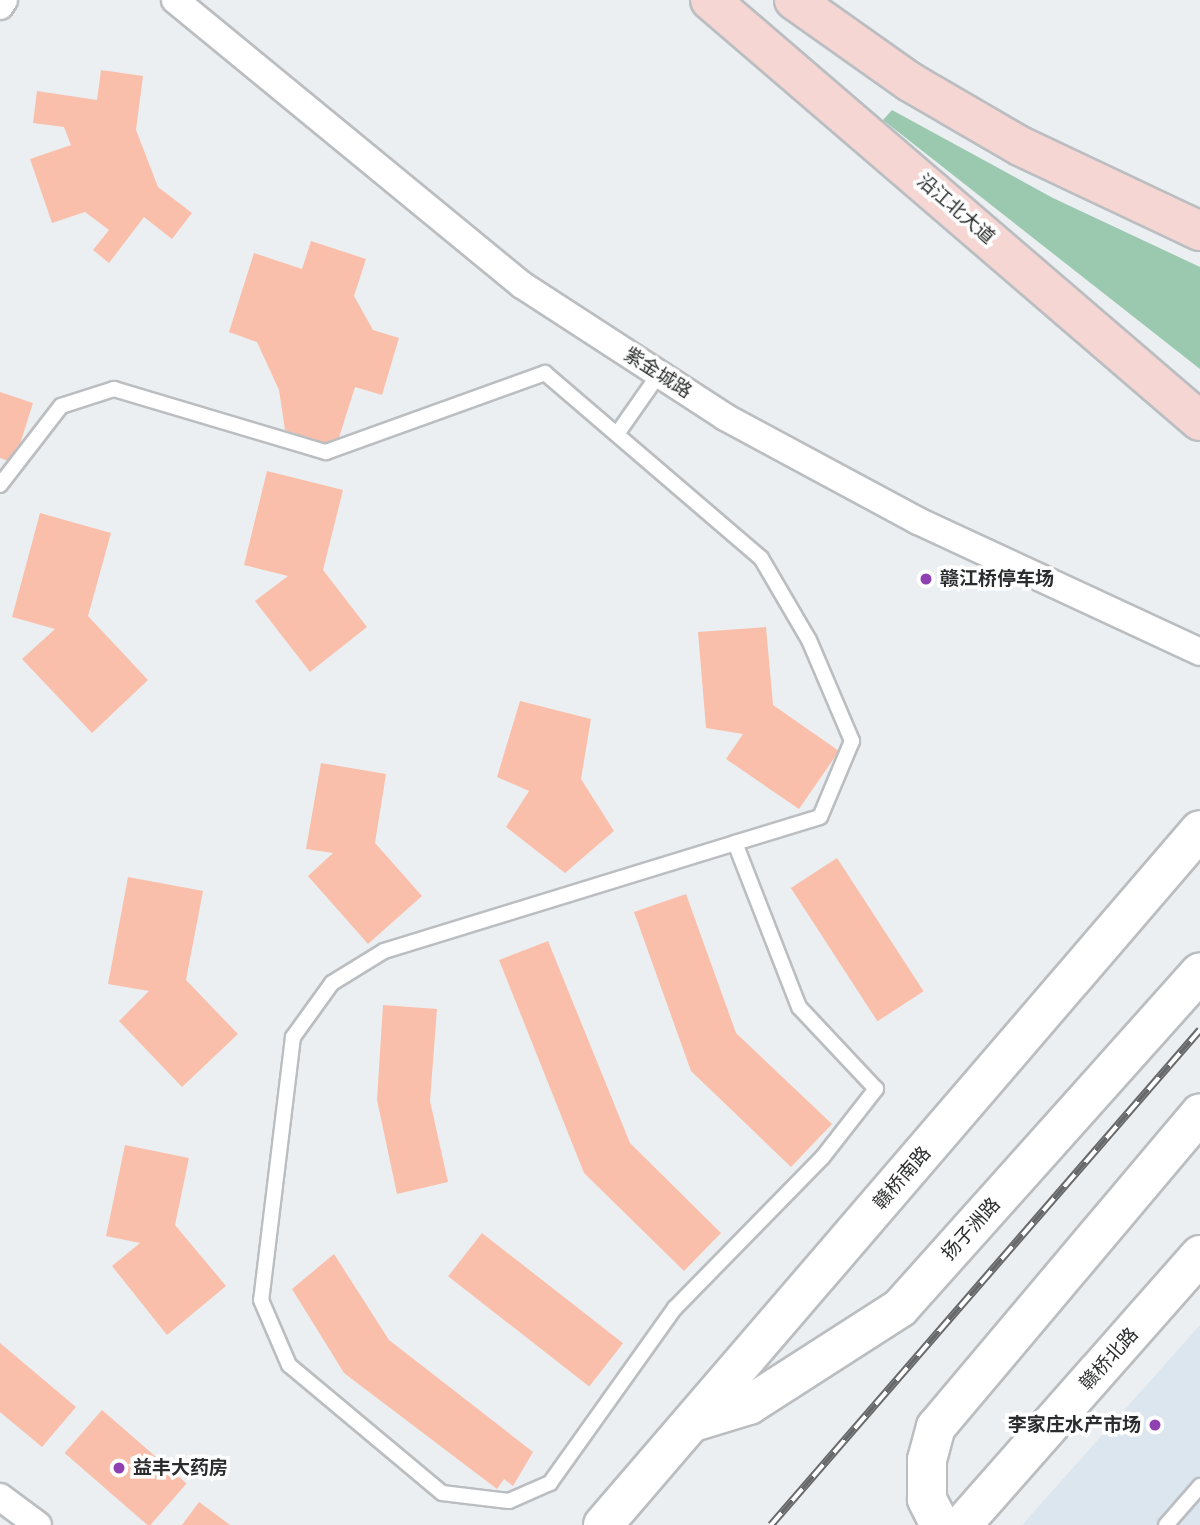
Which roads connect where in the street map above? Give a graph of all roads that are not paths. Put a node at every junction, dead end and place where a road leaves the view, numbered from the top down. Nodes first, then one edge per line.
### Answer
1 (4, 0) edge
2 (175, 0) edge
3 (710, 0) edge
4 (794, 0) edge
5 (0, 6) edge
6 (1200, 231) edge
7 (659, 374) junction
8 (1200, 421) edge
9 (617, 434) junction
10 (0, 485) edge
11 (1200, 652) edge
12 (1200, 830) edge
13 (735, 843) junction
14 (1200, 973) edge
15 (1200, 1113) edge
16 (1200, 1255) edge
17 (693, 1422) junction
18 (1200, 1486) edge
19 (0, 1497) edge
20 (38, 1525) edge
21 (603, 1525) edge
22 (940, 1525) edge
23 (962, 1525) edge
24 (1166, 1525) edge

1 - 5 street
2 - 7 street, 紫金城路
3 - 8 main road, 沿江北大道
4 - 6 main road
7 - 9 lane
7 - 11 street, 紫金城路
9 - 10 lane
9 - 13 lane
12 - 17 main road, 赣桥南路
13 - 13 lane
14 - 17 main road, 扬子洲路
15 - 22 main road
16 - 23 main road, 赣桥北路
17 - 21 main road, 赣桥南路
18 - 24 lane
19 - 20 street

